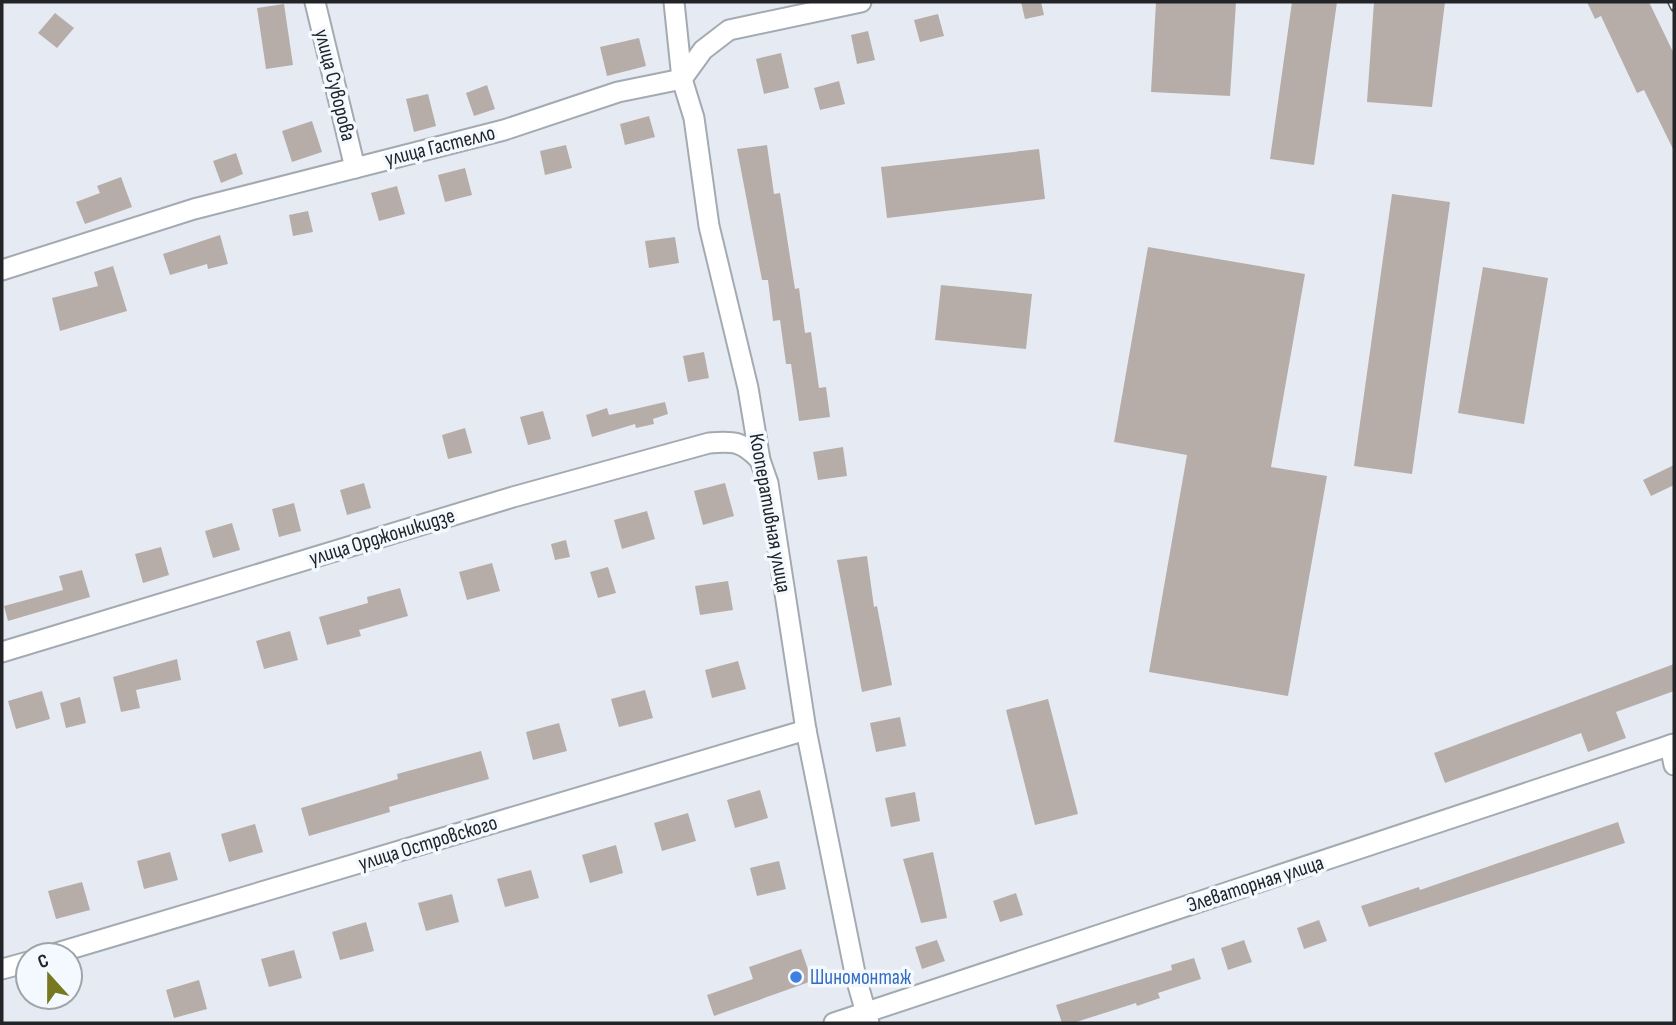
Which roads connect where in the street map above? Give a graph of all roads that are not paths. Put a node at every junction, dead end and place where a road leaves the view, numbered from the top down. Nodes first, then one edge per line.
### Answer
1 (315, 2) edge
2 (674, 2) edge
3 (862, 2) edge
4 (681, 79) junction
5 (355, 168) junction
6 (2, 270) edge
7 (760, 460) junction
8 (2, 652) edge
9 (806, 730) junction
10 (1672, 744) edge
11 (1674, 765) edge
12 (84, 945) edge
13 (868, 1018) edge
14 (834, 1023) edge

1 - 5 street, улица Суворова
2 - 4 street, Кооперативная улица
3 - 4 street
4 - 5 street, улица Гастелло
4 - 7 street, Кооперативная улица
5 - 6 street, улица Гастелло
7 - 8 street, улица Орджоникидзе
7 - 9 street, Кооперативная улица
9 - 12 street, улица Островского
9 - 13 street, Кооперативная улица
10 - 11 street
10 - 13 street, Элеваторная улица
13 - 14 street, Элеваторная улица

